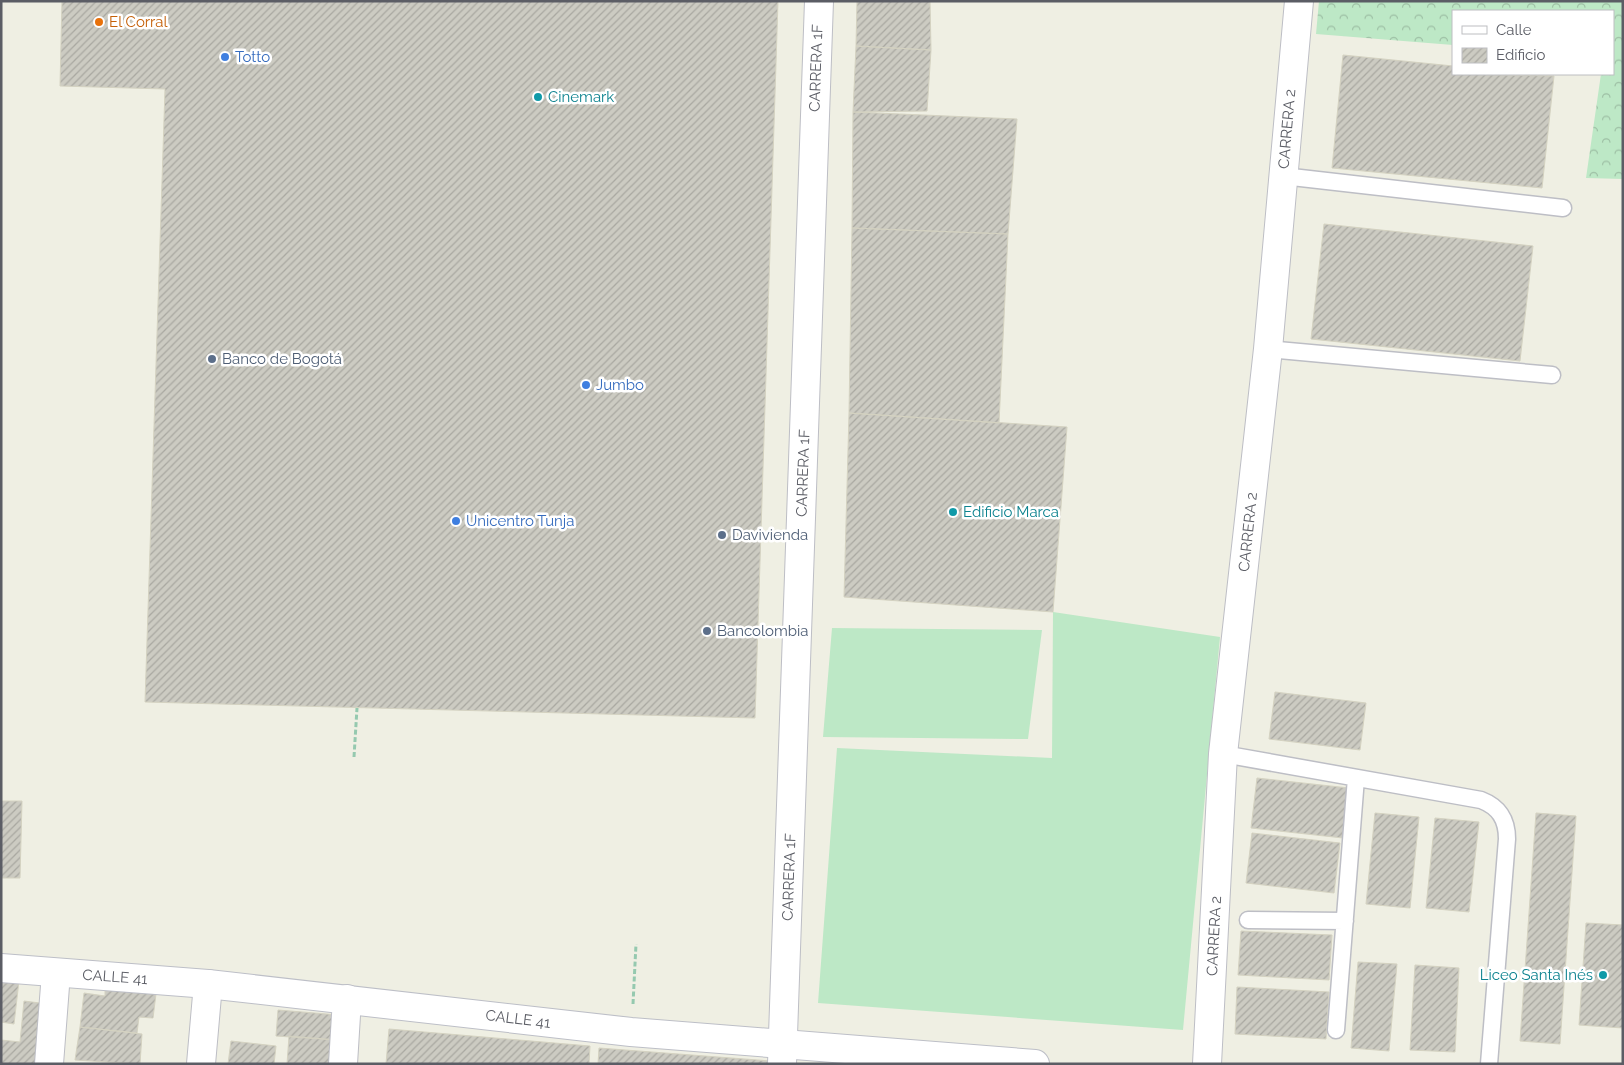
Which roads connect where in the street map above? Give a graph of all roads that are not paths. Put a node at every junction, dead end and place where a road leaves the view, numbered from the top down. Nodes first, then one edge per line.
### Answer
1 (819, 1) edge
2 (1299, 1) edge
3 (1283, 176) junction
4 (1563, 208) dead end
5 (1268, 349) junction
6 (1552, 375) dead end
7 (1223, 754) junction
8 (1356, 778) junction
9 (1248, 920) dead end
10 (1345, 921) junction
11 (1, 968) edge
12 (56, 973) junction
13 (208, 984) junction
14 (347, 999) junction
15 (1336, 1030) dead end
16 (783, 1054) edge
17 (931, 1059) edge
18 (49, 1064) edge
19 (201, 1064) edge
20 (344, 1064) edge
21 (1036, 1064) edge
22 (1207, 1064) edge
23 (1489, 1064) edge

1 - 16 street, CARRERA 1F
2 - 3 street, CARRERA 2
3 - 4 lane
3 - 5 street, CARRERA 2
5 - 6 lane
5 - 7 street, CARRERA 2
7 - 8 lane
7 - 22 street, CARRERA 2
8 - 10 lane
8 - 23 lane
9 - 10 lane
10 - 15 lane
11 - 12 street, CALLE 41
12 - 13 street, CALLE 41
12 - 18 street
13 - 14 street, CALLE 41
13 - 19 street
14 - 16 street, CALLE 41
14 - 20 street
16 - 17 street, CALLE 41
17 - 21 street, CALLE 41

